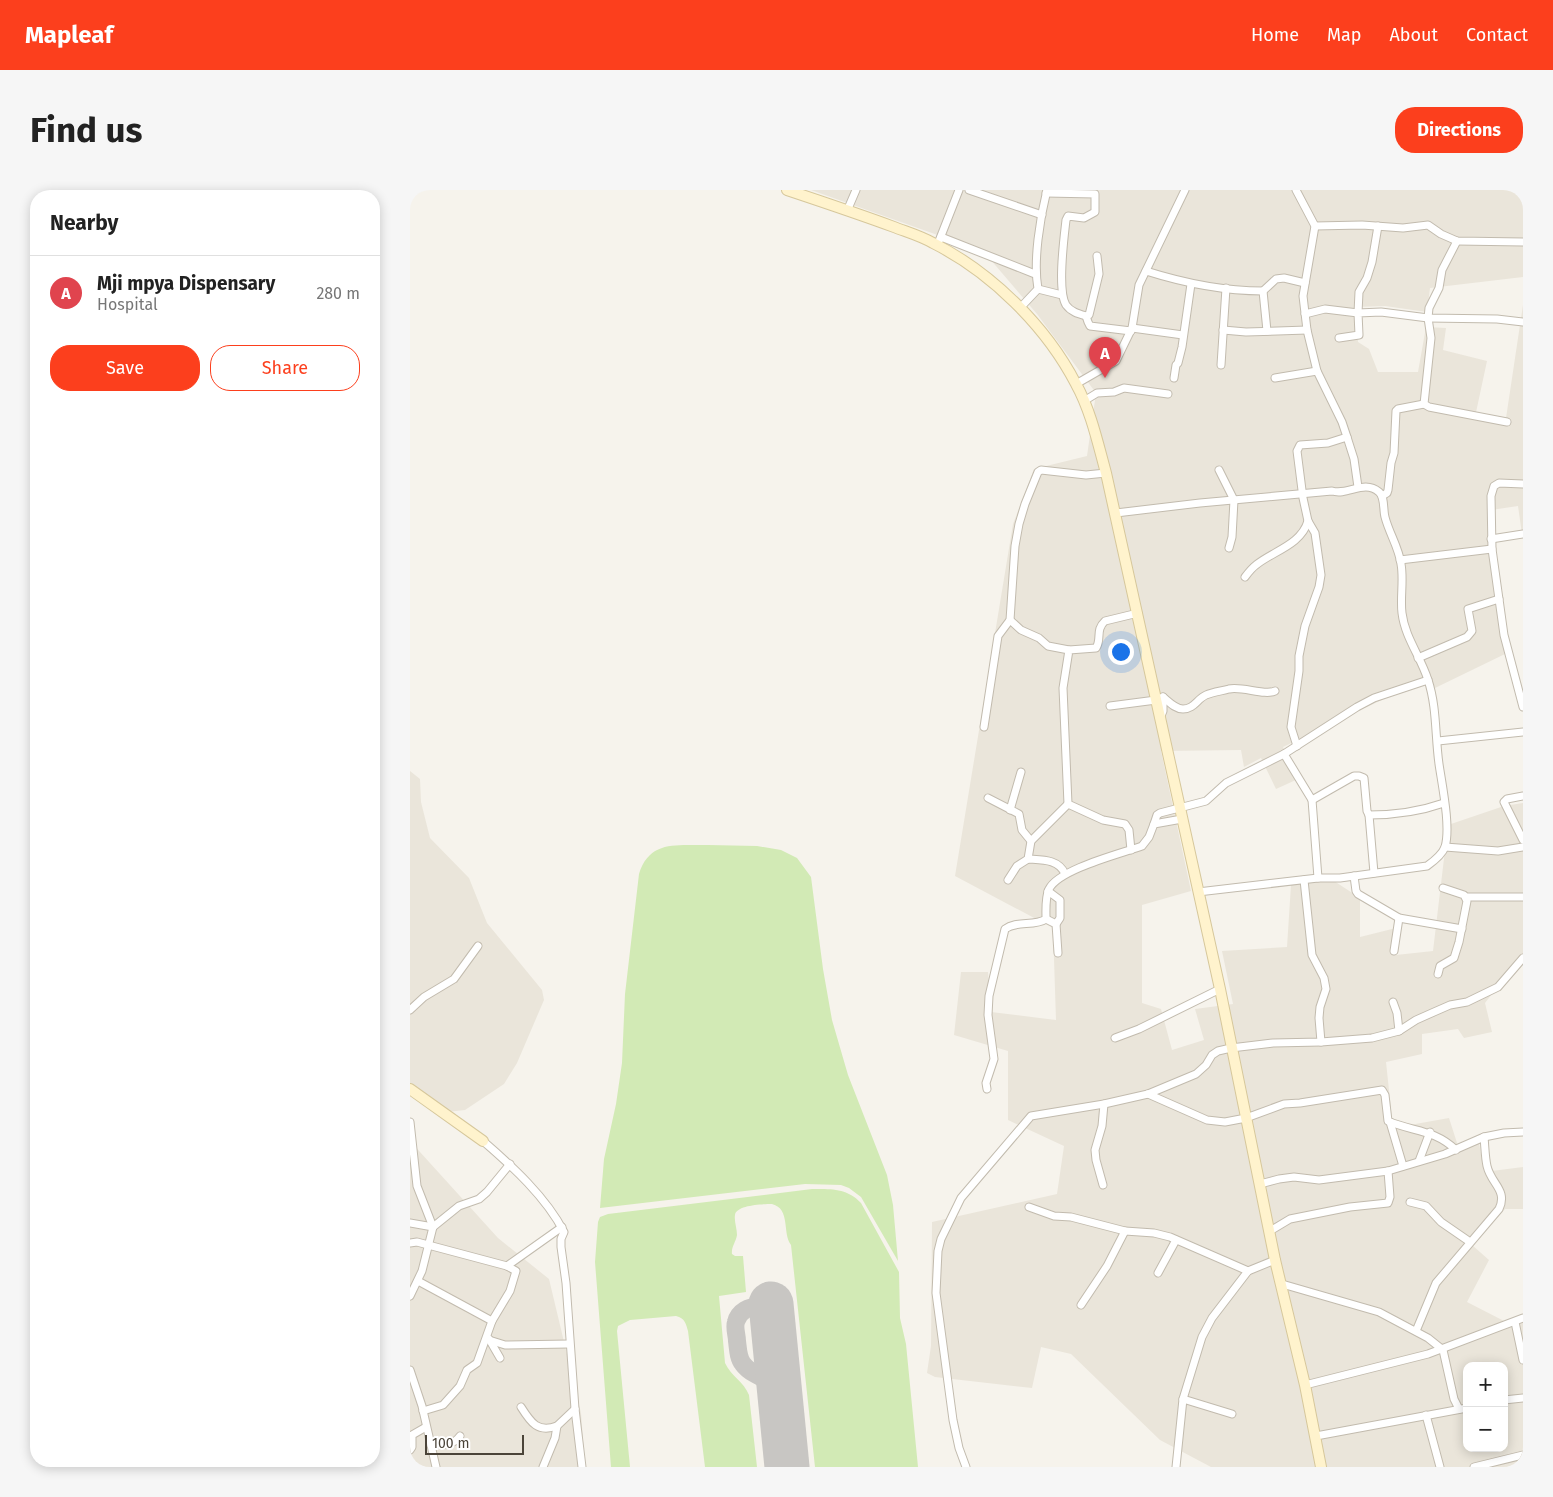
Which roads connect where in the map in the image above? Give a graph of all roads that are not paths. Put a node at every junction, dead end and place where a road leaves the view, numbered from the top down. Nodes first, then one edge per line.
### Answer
1 (856, 190) edge
2 (959, 190) edge
3 (969, 190) edge
4 (1185, 190) edge
5 (1296, 190) edge
6 (794, 191) edge
7 (1046, 191) edge
8 (847, 211) junction
9 (1042, 214) junction
10 (1315, 226) junction
11 (1378, 226) junction
12 (939, 241) junction
13 (1458, 241) junction
14 (1523, 242) edge
15 (1097, 256) dead end
16 (1146, 271) junction
17 (1035, 274) junction
18 (1305, 282) junction
19 (1191, 284) junction
20 (1226, 288) junction
21 (1038, 289) junction
22 (1263, 291) junction
23 (1062, 295) junction
24 (1020, 308) junction
25 (1358, 313) junction
26 (1305, 314) junction
27 (1086, 316) junction
28 (1428, 318) junction
29 (1523, 322) edge
30 (1132, 330) junction
31 (1223, 330) junction
32 (1307, 330) junction
33 (1267, 331) junction
34 (1183, 335) junction
35 (1339, 338) dead end
36 (1221, 364) dead end
37 (1317, 371) junction
38 (1174, 378) dead end
39 (1275, 378) dead end
40 (1076, 384) junction
41 (1168, 394) dead end
42 (1084, 401) junction
43 (1424, 404) junction
44 (1507, 422) dead end
45 (1347, 437) junction
46 (1219, 470) dead end
47 (1106, 473) junction
48 (1523, 484) edge
49 (1358, 487) junction
50 (1302, 494) junction
51 (1382, 496) junction
52 (1234, 500) junction
53 (1116, 513) junction
54 (1308, 521) junction
55 (1523, 534) edge
56 (1491, 539) junction
57 (1229, 548) dead end
58 (1492, 549) junction
59 (1400, 560) junction
60 (1245, 577) dead end
61 (1499, 599) junction
62 (1138, 612) junction
63 (1010, 620) junction
64 (1069, 650) junction
65 (1418, 658) junction
66 (1428, 680) junction
67 (1520, 681) edge
68 (1275, 691) dead end
69 (1156, 700) junction
70 (1110, 706) dead end
71 (1523, 707) edge
72 (1160, 718) junction
73 (984, 727) dead end
74 (1523, 732) edge
75 (1438, 741) junction
76 (1297, 746) junction
77 (1284, 754) junction
78 (1021, 772) dead end
79 (1523, 796) edge
80 (988, 798) dead end
81 (1312, 800) junction
82 (1444, 803) junction
83 (1068, 804) junction
84 (1180, 807) junction
85 (1010, 810) junction
86 (1369, 815) junction
87 (1182, 819) junction
88 (1154, 824) junction
89 (1523, 840) edge
90 (1031, 841) junction
91 (1445, 847) junction
92 (1523, 847) edge
93 (1130, 850) junction
94 (1028, 859) junction
95 (1374, 873) junction
96 (1065, 874) junction
97 (1354, 876) junction
98 (1318, 878) junction
99 (1008, 880) dead end
100 (1304, 880) junction
101 (1443, 888) dead end
102 (1048, 890) junction
103 (1198, 892) junction
104 (1523, 897) edge
105 (1466, 898) junction
106 (1399, 918) junction
107 (1046, 919) junction
108 (1056, 924) junction
109 (1462, 929) junction
110 (478, 946) dead end
111 (1394, 951) dead end
112 (1058, 953) dead end
113 (1523, 958) edge
114 (1438, 974) dead end
115 (1220, 989) junction
116 (1393, 1002) dead end
117 (410, 1010) edge
118 (1399, 1030) junction
119 (1115, 1038) dead end
120 (1320, 1042) junction
121 (1231, 1048) junction
122 (410, 1089) edge
123 (987, 1089) dead end
124 (1148, 1094) junction
125 (1104, 1104) junction
126 (1246, 1118) junction
127 (410, 1122) edge
128 (1390, 1122) junction
129 (1430, 1132) junction
130 (1523, 1132) edge
131 (1484, 1138) junction
132 (482, 1141) joint
133 (1456, 1150) junction
134 (1419, 1161) junction
135 (510, 1164) junction
136 (1403, 1166) junction
137 (1388, 1171) junction
138 (1260, 1184) junction
139 (1103, 1185) dead end
140 (1410, 1202) dead end
141 (1029, 1207) dead end
142 (410, 1223) edge
143 (433, 1227) junction
144 (562, 1228) junction
145 (1125, 1230) junction
146 (1270, 1231) junction
147 (1176, 1240) junction
148 (1470, 1242) junction
149 (410, 1243) edge
150 (428, 1246) junction
151 (1275, 1260) junction
152 (507, 1266) junction
153 (1248, 1271) junction
154 (1158, 1273) dead end
155 (418, 1281) junction
156 (1282, 1284) junction
157 (410, 1296) edge
158 (1081, 1305) dead end
159 (1523, 1318) edge
160 (492, 1321) junction
161 (1515, 1322) junction
162 (1416, 1331) junction
163 (488, 1339) junction
164 (569, 1344) junction
165 (1443, 1350) junction
166 (500, 1358) dead end
167 (1523, 1360) edge
168 (410, 1370) edge
169 (1305, 1385) junction
170 (1523, 1398) edge
171 (1183, 1399) junction
172 (1508, 1400) edge
173 (521, 1407) dead end
174 (1463, 1409) edge
175 (423, 1410) junction
176 (575, 1410) junction
177 (1459, 1410) junction
178 (1232, 1414) dead end
179 (1426, 1416) junction
180 (557, 1426) junction
181 (426, 1427) junction
182 (460, 1436) dead end
183 (1316, 1436) junction
184 (431, 1445) junction
185 (410, 1450) edge
186 (1523, 1455) edge
187 (1483, 1466) edge
188 (436, 1467) edge
189 (543, 1467) edge
190 (582, 1467) edge
191 (966, 1467) edge
192 (1176, 1467) edge
193 (1321, 1467) edge
194 (1440, 1467) edge
195 (1474, 1467) edge

1 - 8 street
2 - 12 street
3 - 9 street
4 - 16 street
5 - 10 street
6 - 8 main road
7 - 9 street
7 - 23 street
8 - 12 main road
9 - 17 street
10 - 11 street
10 - 18 street
11 - 13 street
11 - 25 street
12 - 17 street
12 - 24 main road
13 - 14 street
13 - 28 street
15 - 27 street
16 - 19 street
16 - 30 street
17 - 21 street
18 - 22 street
18 - 26 street
19 - 20 street
19 - 34 street
20 - 22 street
20 - 31 street
21 - 23 street
21 - 24 street
22 - 33 street
23 - 27 street
24 - 40 main road
25 - 26 street
25 - 28 street
25 - 35 street
26 - 32 street
27 - 30 street
28 - 29 street
28 - 43 street
30 - 34 street
30 - 40 street
31 - 33 street
31 - 36 street
32 - 33 street
32 - 37 street
34 - 38 street
37 - 39 street
37 - 45 street
40 - 42 main road
41 - 42 street
42 - 47 main road
43 - 44 street
43 - 51 street
45 - 49 street
45 - 50 street
46 - 52 street
47 - 53 main road
47 - 63 street
48 - 56 street
49 - 50 street
49 - 51 street
50 - 52 street
50 - 54 street
51 - 59 street
52 - 53 street
52 - 57 street
53 - 62 main road
54 - 60 street
54 - 76 street
55 - 56 street
56 - 58 street
58 - 59 street
58 - 61 street
59 - 65 street
61 - 65 street
61 - 67 street
62 - 64 street
62 - 69 main road
63 - 64 street
63 - 73 street
64 - 83 street
65 - 66 street
66 - 75 street
66 - 76 street
67 - 71 street
68 - 72 street
69 - 70 street
69 - 72 main road
72 - 84 main road
74 - 75 street
75 - 82 street
76 - 77 street
77 - 81 street
77 - 84 street
78 - 85 street
79 - 89 street
80 - 85 street
81 - 86 street
81 - 98 street
82 - 86 street
82 - 91 street
83 - 90 street
83 - 93 street
84 - 87 main road
84 - 88 street
85 - 90 street
86 - 95 street
87 - 88 street
87 - 103 main road
88 - 93 street
90 - 94 street
91 - 92 street
91 - 95 street
93 - 96 street
94 - 96 street
94 - 99 street
95 - 97 street
96 - 102 street
97 - 98 street
97 - 106 street
98 - 100 street
100 - 103 street
100 - 120 street
101 - 105 street
102 - 107 street
102 - 108 street
103 - 115 main road
104 - 105 street
105 - 109 street
106 - 109 street
106 - 111 street
107 - 108 street
107 - 123 street
108 - 112 street
109 - 114 street
110 - 117 street
113 - 118 street
115 - 119 street
115 - 121 main road
116 - 118 street
118 - 120 street
120 - 121 street
121 - 124 street
121 - 126 main road
122 - 132 main road
124 - 125 street
124 - 126 street
125 - 139 street
125 - 191 street
126 - 128 street
126 - 138 main road
127 - 143 street
128 - 129 street
128 - 136 street
129 - 133 street
129 - 134 street
130 - 131 street
131 - 133 street
131 - 148 street
132 - 135 street
133 - 134 street
134 - 136 street
135 - 143 street
135 - 144 street
136 - 137 street
137 - 138 street
137 - 146 street
138 - 146 main road
140 - 148 street
141 - 145 street
142 - 143 street
143 - 150 street
144 - 152 street
144 - 164 street
145 - 147 street
145 - 158 street
146 - 151 main road
147 - 153 street
147 - 154 street
148 - 162 street
149 - 150 street
150 - 152 street
150 - 155 street
151 - 153 street
151 - 156 main road
152 - 160 street
153 - 171 street
155 - 157 street
155 - 160 street
156 - 162 street
156 - 169 main road
159 - 161 street
160 - 163 street
161 - 165 street
161 - 167 street
162 - 165 street
163 - 164 street
163 - 166 street
163 - 175 street
164 - 176 street
165 - 169 street
165 - 177 street
168 - 175 street
169 - 183 main road
170 - 172 street
171 - 178 street
171 - 192 street
173 - 180 street
174 - 177 street
175 - 181 street
176 - 180 street
176 - 190 street
177 - 179 street
179 - 183 street
179 - 194 street
180 - 189 street
181 - 184 street
181 - 185 street
182 - 184 street
183 - 193 main road
184 - 188 street
186 - 187 street
187 - 195 street

